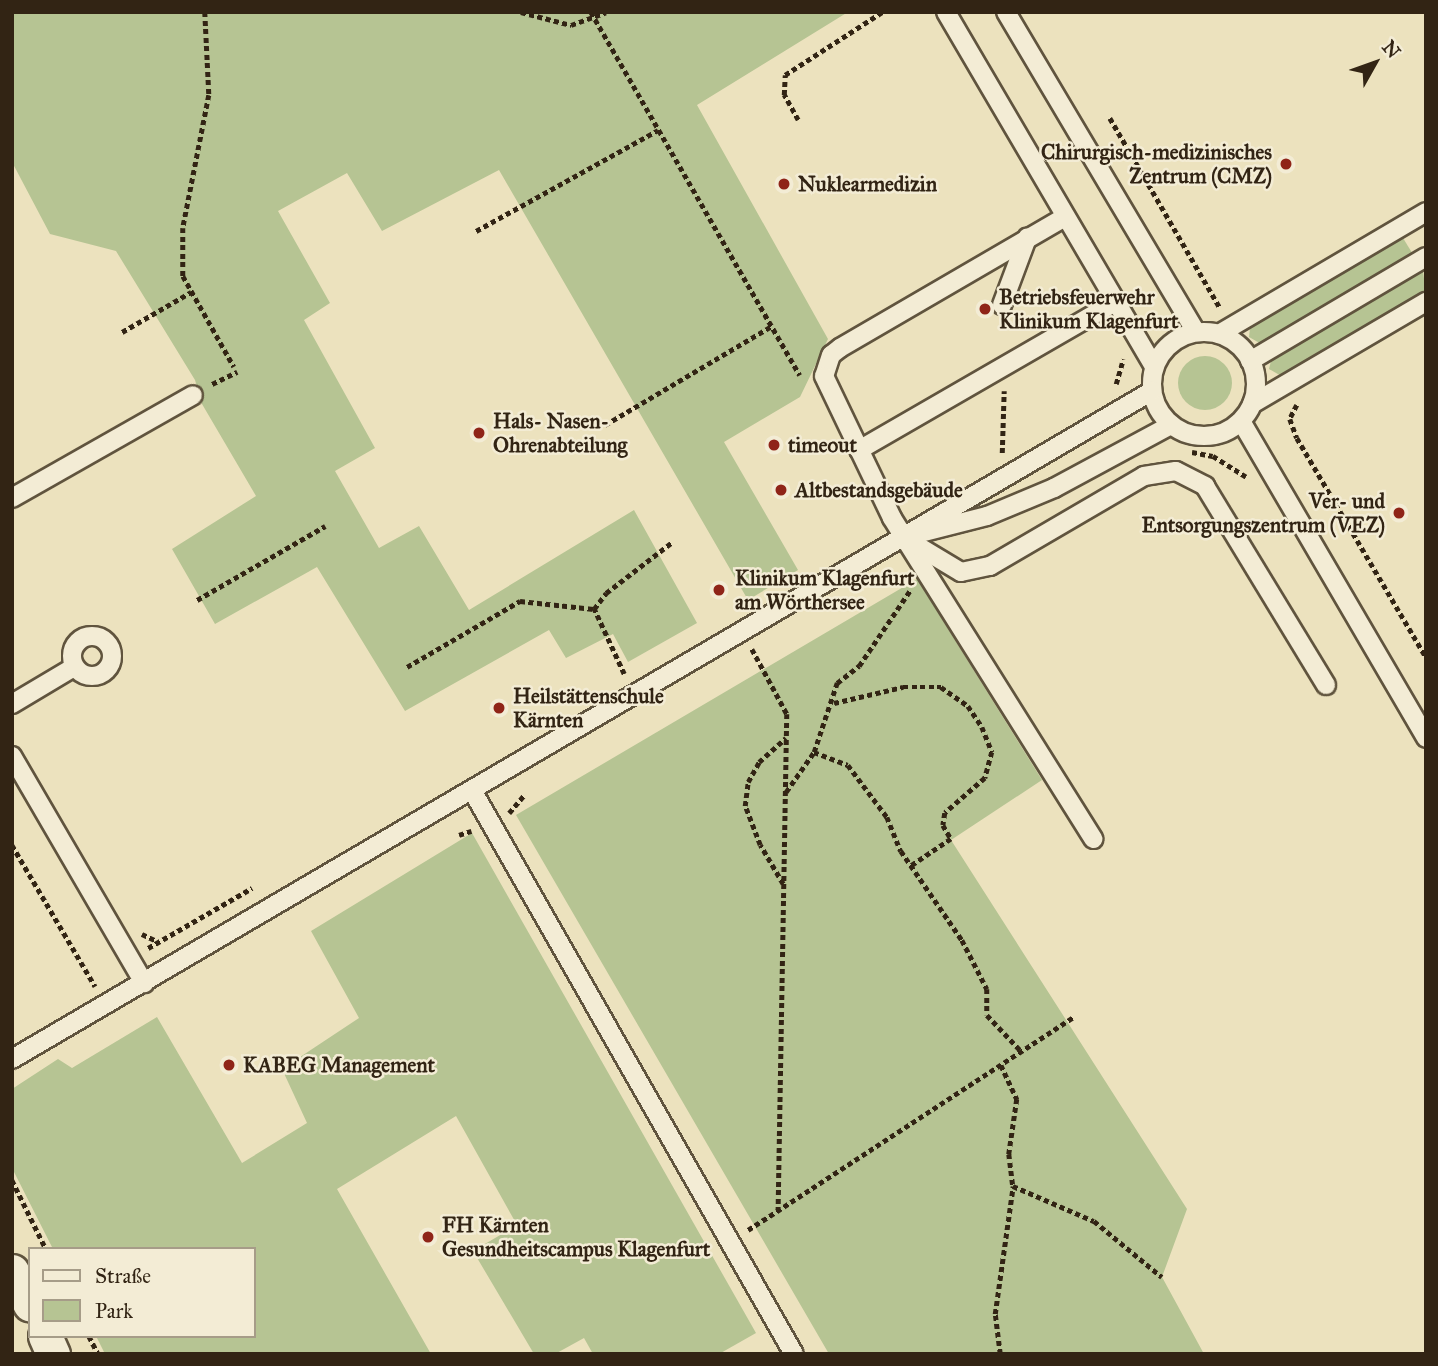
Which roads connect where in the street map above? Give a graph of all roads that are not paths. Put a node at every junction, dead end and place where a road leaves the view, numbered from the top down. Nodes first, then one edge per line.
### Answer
1 (946, 12) edge
2 (1006, 12) edge
3 (1426, 212) edge
4 (1065, 217) junction
5 (1027, 238) junction
6 (1426, 257) edge
7 (1115, 302) junction
8 (1426, 302) edge
9 (1002, 305) dead end
10 (1196, 332) junction
11 (1219, 334) junction
12 (1250, 360) junction
13 (1154, 367) junction
14 (1152, 391) junction
15 (193, 395) dead end
16 (1252, 404) junction
17 (1241, 421) junction
18 (1171, 425) junction
19 (859, 450) junction
20 (12, 498) edge
21 (904, 538) junction
22 (74, 667) dead end
23 (1326, 685) dead end
24 (12, 704) edge
25 (1426, 738) edge
26 (12, 756) edge
27 (472, 790) junction
28 (1093, 839) dead end
29 (144, 983) junction
30 (12, 1059) edge
31 (12, 1271) edge
32 (28, 1301) edge
33 (46, 1338) edge
34 (53, 1354) edge
35 (794, 1354) edge

1 - 4 lane
2 - 10 lane
3 - 11 lane
4 - 5 lane
4 - 7 lane
5 - 9 lane
5 - 19 lane
6 - 12 lane
7 - 13 lane
7 - 19 lane
8 - 16 lane
10 - 11 lane
10 - 13 lane
11 - 12 lane
12 - 16 lane
13 - 14 lane
14 - 18 lane
14 - 21 lane
15 - 20 lane
16 - 17 lane
17 - 18 lane
17 - 25 lane
18 - 21 lane
19 - 21 lane
21 - 23 lane
21 - 27 lane
21 - 28 lane
22 - 24 lane
26 - 29 lane
27 - 29 lane
27 - 35 lane
29 - 30 lane
31 - 32 street
33 - 34 street

